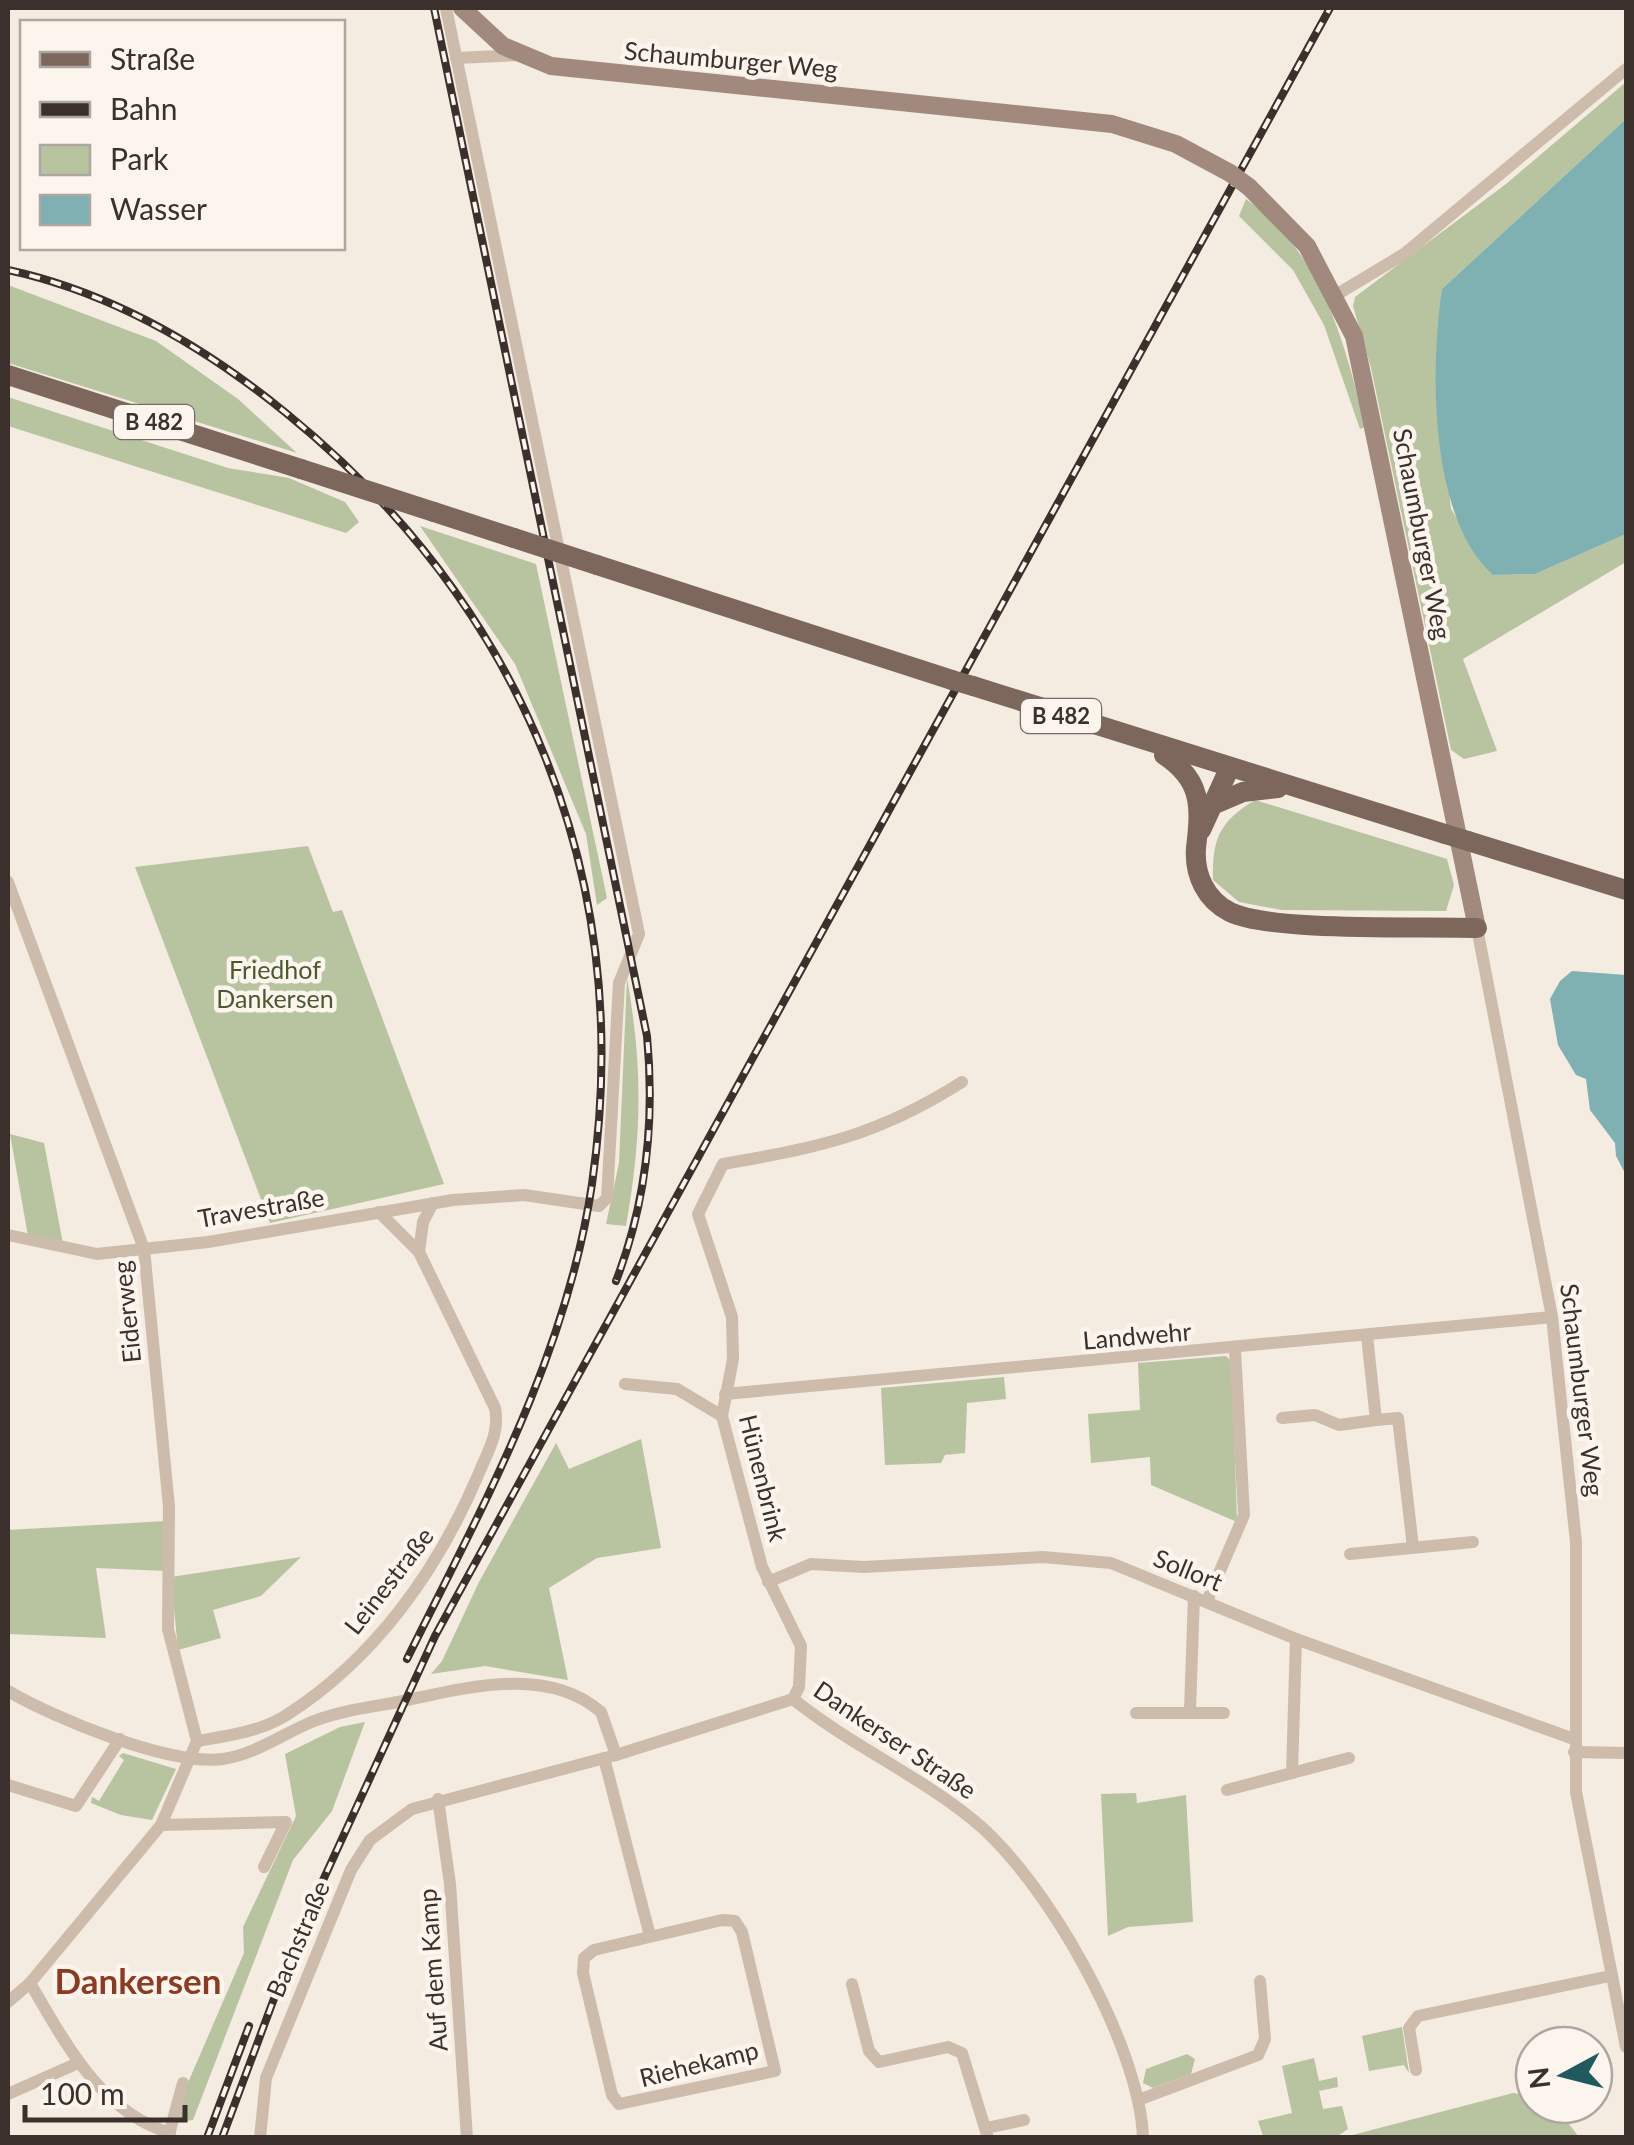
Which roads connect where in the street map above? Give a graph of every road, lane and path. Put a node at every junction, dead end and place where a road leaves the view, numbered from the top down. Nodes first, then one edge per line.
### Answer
1 (446, 8) edge
2 (462, 8) edge
3 (520, 56) junction
4 (456, 58) junction
5 (1626, 70) edge
6 (1336, 294) junction
7 (8, 374) edge
8 (1150, 745) junction
9 (1221, 767) junction
10 (1286, 786) junction
11 (1208, 806) junction
12 (8, 882) edge
13 (1626, 890) edge
14 (1476, 928) junction
15 (962, 1082) dead end
16 (433, 1203) junction
17 (379, 1212) junction
18 (8, 1235) edge
19 (144, 1249) junction
20 (419, 1252) junction
21 (1552, 1317) junction
22 (1368, 1336) junction
23 (1235, 1350) junction
24 (625, 1384) dead end
25 (724, 1394) junction
26 (722, 1416) junction
27 (1282, 1418) dead end
28 (1376, 1420) junction
29 (1473, 1542) dead end
30 (1413, 1547) junction
31 (1350, 1554) dead end
32 (768, 1582) junction
33 (1201, 1599) junction
34 (1296, 1640) junction
35 (8, 1691) edge
36 (793, 1699) junction
37 (1190, 1710) junction
38 (1136, 1713) dead end
39 (1224, 1713) dead end
40 (120, 1738) junction
41 (197, 1741) junction
42 (1574, 1746) junction
43 (1626, 1753) edge
44 (610, 1756) junction
45 (193, 1757) junction
46 (1349, 1758) dead end
47 (1292, 1773) junction
48 (8, 1785) edge
49 (1227, 1790) dead end
50 (438, 1799) junction
51 (161, 1824) junction
52 (264, 1867) dead end
53 (650, 1936) junction
54 (1260, 1982) dead end
55 (1616, 1982) edge
56 (30, 1983) junction
57 (852, 1984) dead end
58 (8, 2002) edge
59 (1626, 2047) edge
60 (78, 2063) junction
61 (1416, 2070) dead end
62 (183, 2084) dead end
63 (8, 2094) edge
64 (1141, 2099) junction
65 (1024, 2120) dead end
66 (987, 2133) edge
67 (169, 2135) edge
68 (260, 2138) edge
69 (467, 2138) edge
70 (1143, 2138) edge

1 - 4 street
2 - 3 street, Schaumburger Weg
3 - 4 street
3 - 6 street, Schaumburger Weg, bridge
4 - 16 street, Travestraße
5 - 6 street
6 - 14 street, Schaumburger Weg
7 - 8 main road, B 482, bridge
8 - 9 main road, B 482
8 - 11 main road
9 - 10 main road, B 482
9 - 11 main road
10 - 11 main road
10 - 13 main road, B 482, bridge
11 - 14 main road
12 - 19 street, Eiderweg
14 - 21 street, Schaumburger Weg
15 - 25 street, Hünenbrink
16 - 17 street, Travestraße
16 - 20 street
17 - 19 street, Travestraße
17 - 20 street, Leinestraße
18 - 19 street, Travestraße
19 - 41 street, Eiderweg
20 - 41 street, Leinestraße
21 - 22 street, Landwehr
21 - 42 street, Schaumburger Weg
22 - 23 street, Landwehr
22 - 28 street
23 - 25 street, Landwehr
23 - 33 street
24 - 26 street
25 - 26 street, Hünenbrink
26 - 32 street, Hünenbrink
27 - 28 street
28 - 30 street
29 - 30 street
30 - 31 street
32 - 33 street, Sollort
32 - 36 street, Hünenbrink
33 - 34 street, Sollort
33 - 37 street
34 - 42 street, Sollort
34 - 47 street
35 - 40 street
36 - 44 street, Dankerser Straße
36 - 64 street, Dankerser Straße
37 - 38 street
37 - 39 street
40 - 45 street
40 - 48 street
41 - 45 street, Eiderweg
42 - 43 street, Sollort
42 - 55 street, Schaumburger Weg
44 - 45 street
44 - 50 street, Dankerser Straße
44 - 53 street
45 - 51 street, Eiderweg
46 - 47 street
47 - 49 street
50 - 68 street, Bachstraße
50 - 69 street, Auf dem Kamp
51 - 52 street
51 - 56 street, Eiderweg
53 - 53 street, Riehekamp
54 - 64 street
55 - 59 street, Schaumburger Weg
55 - 61 street
56 - 58 street, Eiderweg
56 - 60 street
57 - 66 street
60 - 63 street
60 - 67 street
62 - 67 street
64 - 70 street, Dankerser Straße
65 - 66 street

